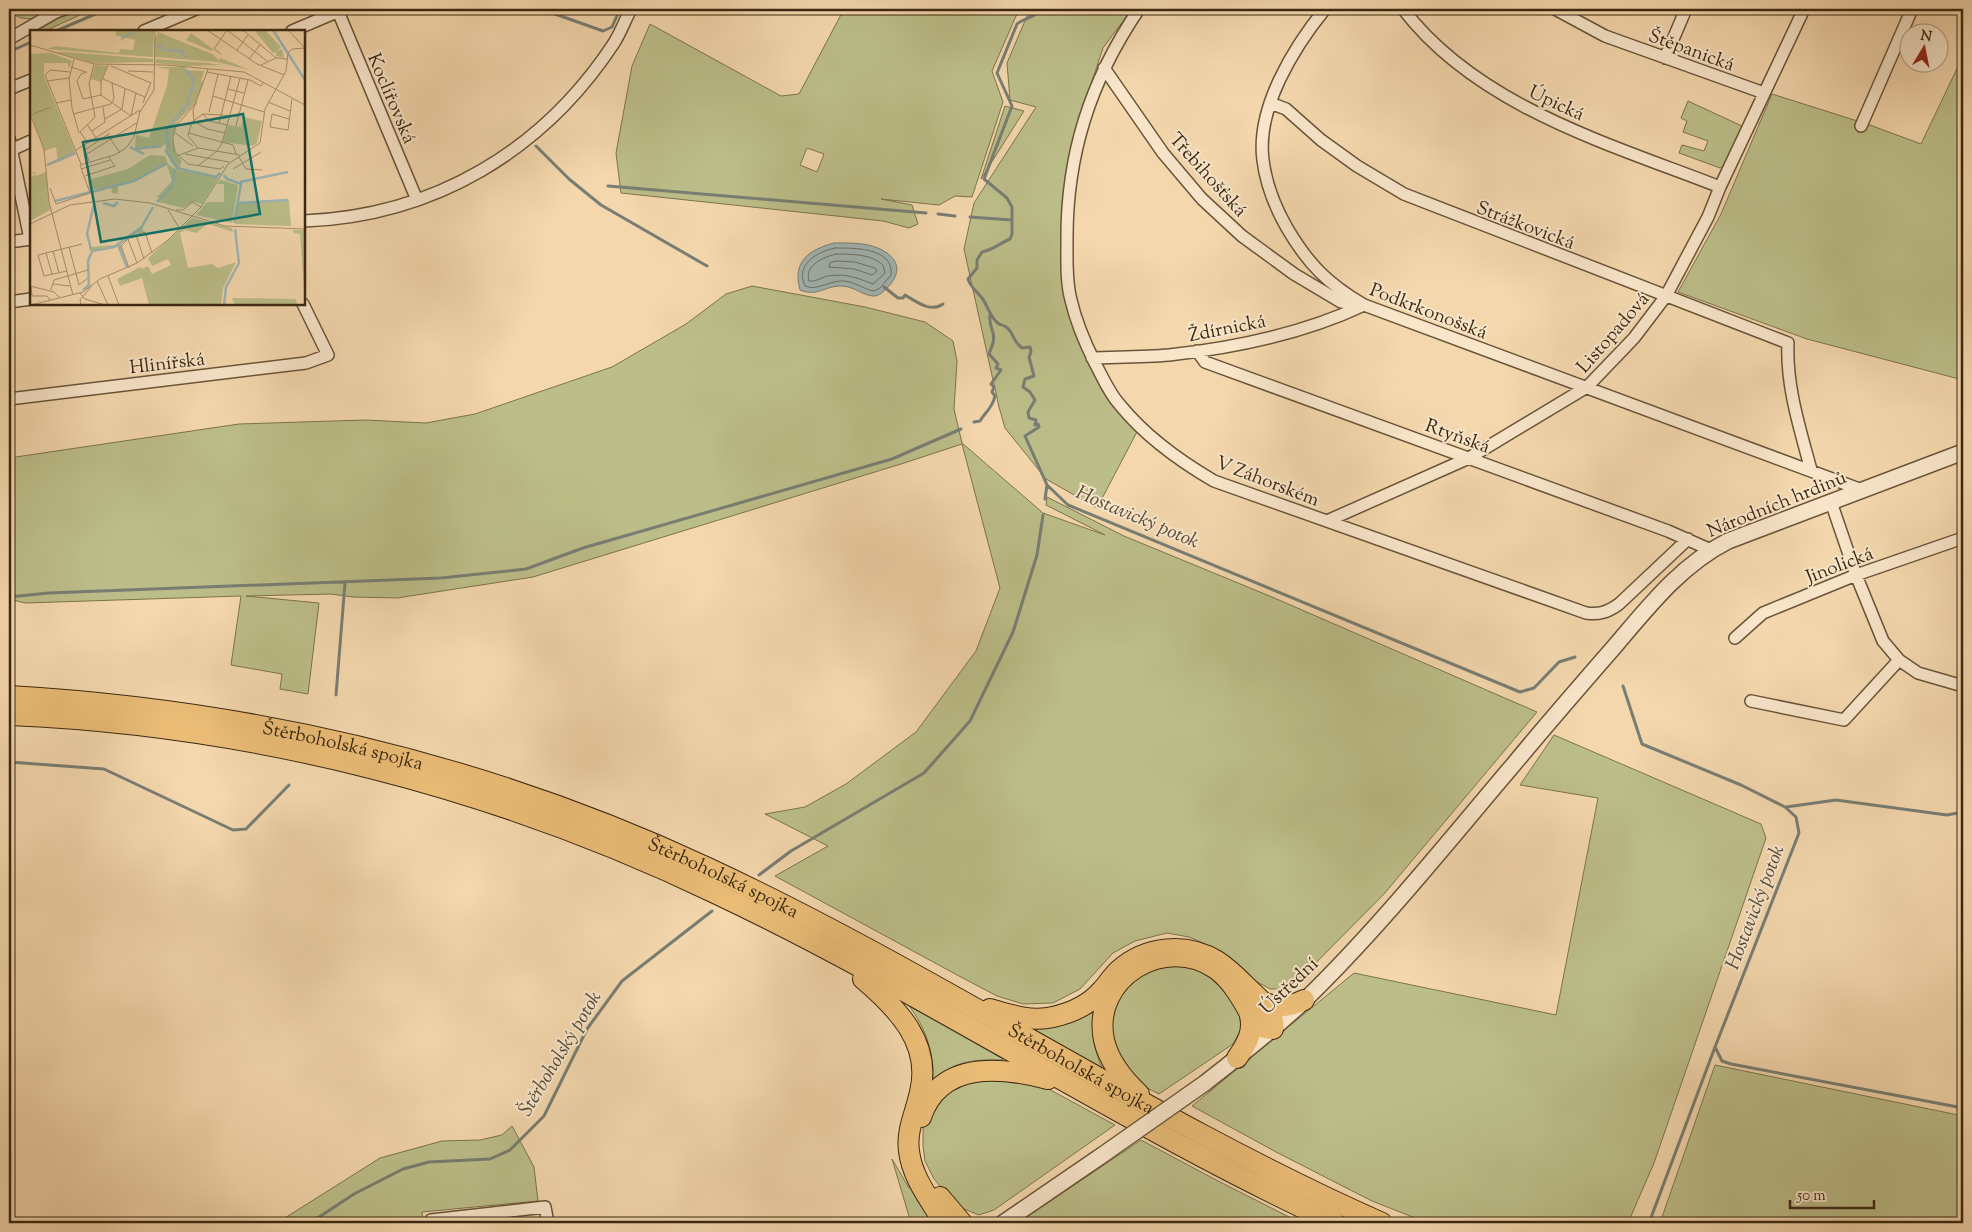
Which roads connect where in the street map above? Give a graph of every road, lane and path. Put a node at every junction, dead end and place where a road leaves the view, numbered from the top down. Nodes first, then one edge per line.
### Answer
1 (196, 9) edge
2 (631, 9) edge
3 (1139, 9) edge
4 (1325, 9) edge
5 (1404, 9) edge
6 (1555, 9) edge
7 (1686, 9) edge
8 (1804, 9) edge
9 (1911, 9) edge
10 (58, 10) edge
11 (340, 10) edge
12 (146, 30) edge
13 (294, 30) edge
14 (9, 39) edge
15 (1665, 58) junction
16 (1104, 68) junction
17 (30, 80) edge
18 (9, 89) edge
19 (1764, 93) junction
20 (1270, 103) junction
21 (1861, 126) dead end
22 (9, 138) edge
23 (30, 141) edge
24 (11, 150) junction
25 (12, 175) edge
26 (1720, 187) junction
27 (417, 200) junction
28 (305, 221) edge
29 (30, 236) edge
30 (30, 239) edge
31 (9, 242) edge
32 (1666, 296) junction
33 (30, 299) edge
34 (9, 302) edge
35 (303, 305) edge
36 (1364, 305) junction
37 (1197, 352) junction
38 (1092, 358) junction
39 (1587, 388) junction
40 (9, 399) edge
41 (1963, 452) edge
42 (1470, 458) junction
43 (1811, 470) junction
44 (1862, 490) junction
45 (1830, 502) junction
46 (1327, 521) junction
47 (1688, 540) junction
48 (1962, 540) edge
49 (1710, 550) junction
50 (1856, 575) junction
51 (1734, 638) dead end
52 (1898, 660) junction
53 (1963, 686) edge
54 (9, 696) edge
55 (1750, 701) dead end
56 (9, 715) edge
57 (1550, 720) joint
58 (831, 952) junction
59 (946, 993) junction
60 (1304, 1000) junction
61 (1255, 1007) junction
62 (1273, 1028) junction
63 (1237, 1058) junction
64 (1085, 1092) junction
65 (1179, 1122) junction
66 (432, 1223) edge
67 (548, 1223) edge
68 (944, 1223) edge
69 (962, 1223) edge
70 (1003, 1223) edge
71 (1334, 1223) edge
72 (1382, 1223) edge

1 - 12 street
2 - 27 street
3 - 16 street, V Záhorském
4 - 20 street, Podkrkonošská
5 - 26 street, Úpická
6 - 15 street, Štěpanická
7 - 15 street
8 - 19 street, Listopadová
9 - 21 street
10 - 14 street
11 - 13 street
11 - 27 street, Koclířovská
15 - 19 street, Štěpanická
16 - 36 street, Třebihošťská
16 - 38 street, V Záhorském
17 - 18 street
19 - 26 street, Listopadová
20 - 32 street, Strážkovická
20 - 36 street, Podkrkonošská
22 - 24 street
23 - 24 street
24 - 25 street
25 - 29 street
26 - 32 street, Listopadová
27 - 28 street
30 - 31 street
32 - 39 street, Listopadová
32 - 43 street, Strážkovická
33 - 34 street
35 - 40 street, Hlinířská
36 - 37 street, Ždírnická
36 - 39 street, Podkrkonošská
37 - 38 street, Ždírnická
37 - 42 street, Rtyňská
38 - 46 street, V Záhorském
39 - 42 street, Listopadová
39 - 43 street, Podkrkonošská
41 - 44 street, Národních hrdinů
42 - 46 street, Listopadová
42 - 47 street, Rtyňská
43 - 44 street, Podkrkonošská
44 - 45 street, Národních hrdinů
45 - 49 street, Národních hrdinů
45 - 50 street
46 - 47 street, V Záhorském
47 - 49 street, Rtyňská
48 - 50 street, Jinolická
49 - 57 street, Národních hrdinů
50 - 51 street, Jinolická
50 - 52 street
52 - 53 street
52 - 55 street
54 - 59 highway, Štěrboholská spojka
56 - 58 highway, Štěrboholská spojka
57 - 60 street, Ústřední
58 - 64 highway, Štěrboholská spojka
58 - 68 highway
59 - 61 highway
59 - 65 highway, Štěrboholská spojka
60 - 61 highway
60 - 62 street, Ústřední
61 - 62 highway
61 - 63 highway
61 - 65 highway
62 - 63 street, Ústřední
63 - 70 street, Ústřední, bridge
64 - 69 highway
64 - 71 highway, Štěrboholská spojka
65 - 72 highway, Štěrboholská spojka
66 - 67 street

